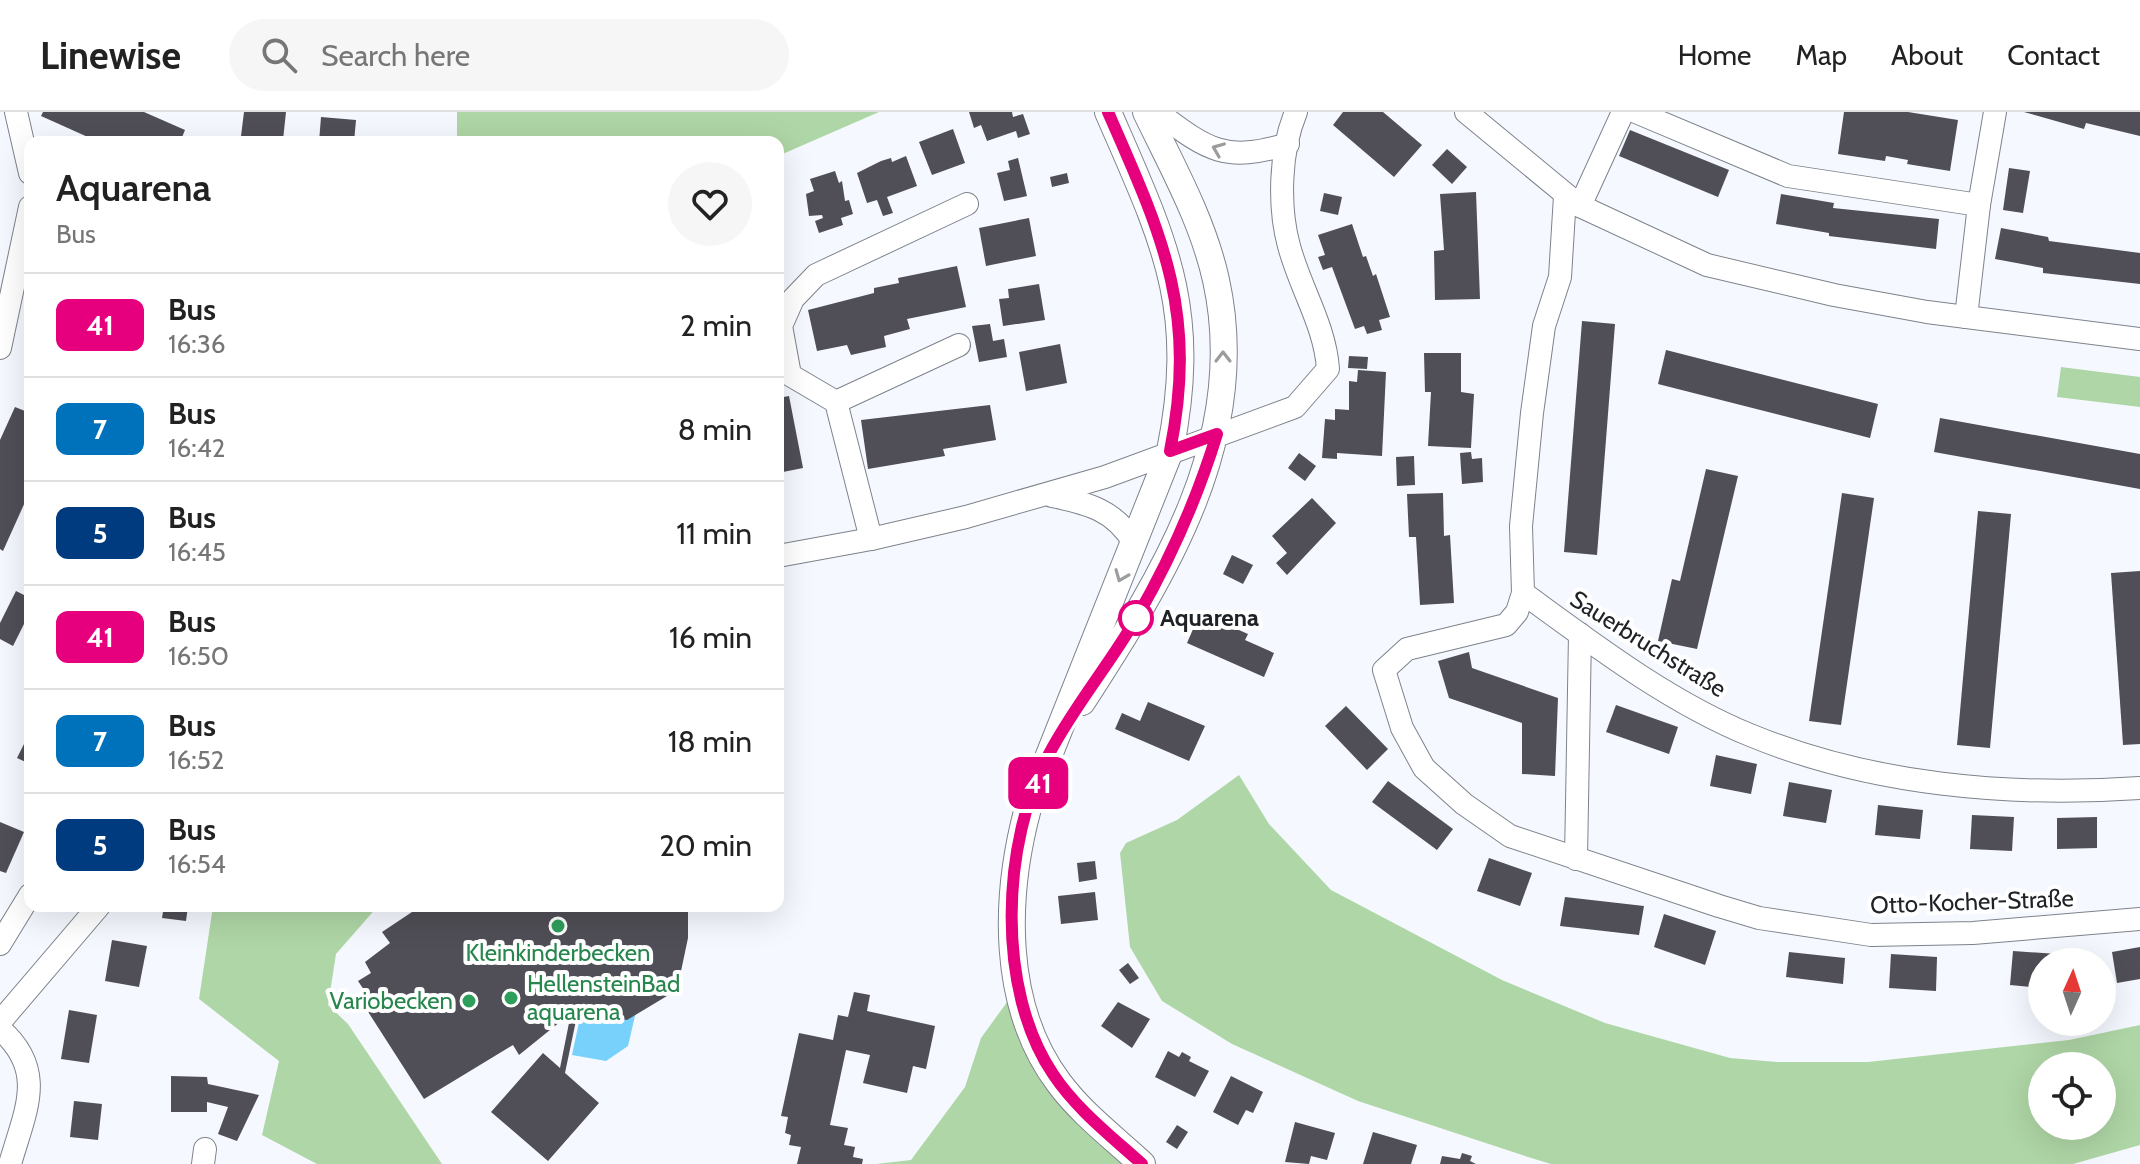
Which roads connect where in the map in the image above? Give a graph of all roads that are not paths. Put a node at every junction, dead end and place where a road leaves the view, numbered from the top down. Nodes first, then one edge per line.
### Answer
1 (16, 112) edge
2 (1108, 112) edge
3 (1146, 112) edge
4 (1157, 112) edge
5 (1296, 112) edge
6 (1466, 112) edge
7 (1623, 112) edge
8 (1636, 112) edge
9 (1995, 112) edge
10 (1288, 144) junction
11 (24, 147) edge
12 (1572, 201) junction
13 (967, 204) dead end
14 (1979, 205) junction
15 (24, 235) edge
16 (1966, 317) junction
17 (784, 319) edge
18 (2140, 339) edge
19 (784, 342) edge
20 (959, 345) dead end
21 (0, 348) edge
22 (836, 402) junction
23 (1217, 434) junction
24 (1170, 451) junction
25 (1051, 496) junction
26 (871, 539) junction
27 (1134, 543) junction
28 (784, 555) edge
29 (1523, 593) junction
30 (1580, 634) junction
31 (1048, 755) junction
32 (2140, 788) edge
33 (1576, 859) junction
34 (24, 905) edge
35 (94, 912) edge
36 (2140, 919) edge
37 (0, 944) edge
38 (0, 1022) edge
39 (0, 1029) edge
40 (10, 1164) edge
41 (1142, 1164) edge

1 - 11 street
2 - 24 street
23 -> 3 street
10 -> 4 street
5 - 10 street
6 - 12 street
7 - 12 street
8 - 14 street
9 - 14 street
10 - 23 street
12 - 16 street
12 - 29 street
13 - 17 street
14 - 16 street
15 - 21 street
16 - 18 street
19 - 22 street
20 - 22 street
22 - 26 street
23 - 24 street
23 - 31 street
24 - 25 street
24 - 27 street
25 - 26 street
25 - 27 street
26 - 28 street
27 -> 31 street
29 - 30 street, Sauerbruchstraße
29 - 33 street, Otto-Kocher-Straße
30 - 32 street, Sauerbruchstraße
30 - 33 street
31 - 41 street
33 - 36 street, Otto-Kocher-Straße
34 - 37 street
35 - 38 street
39 - 40 street

